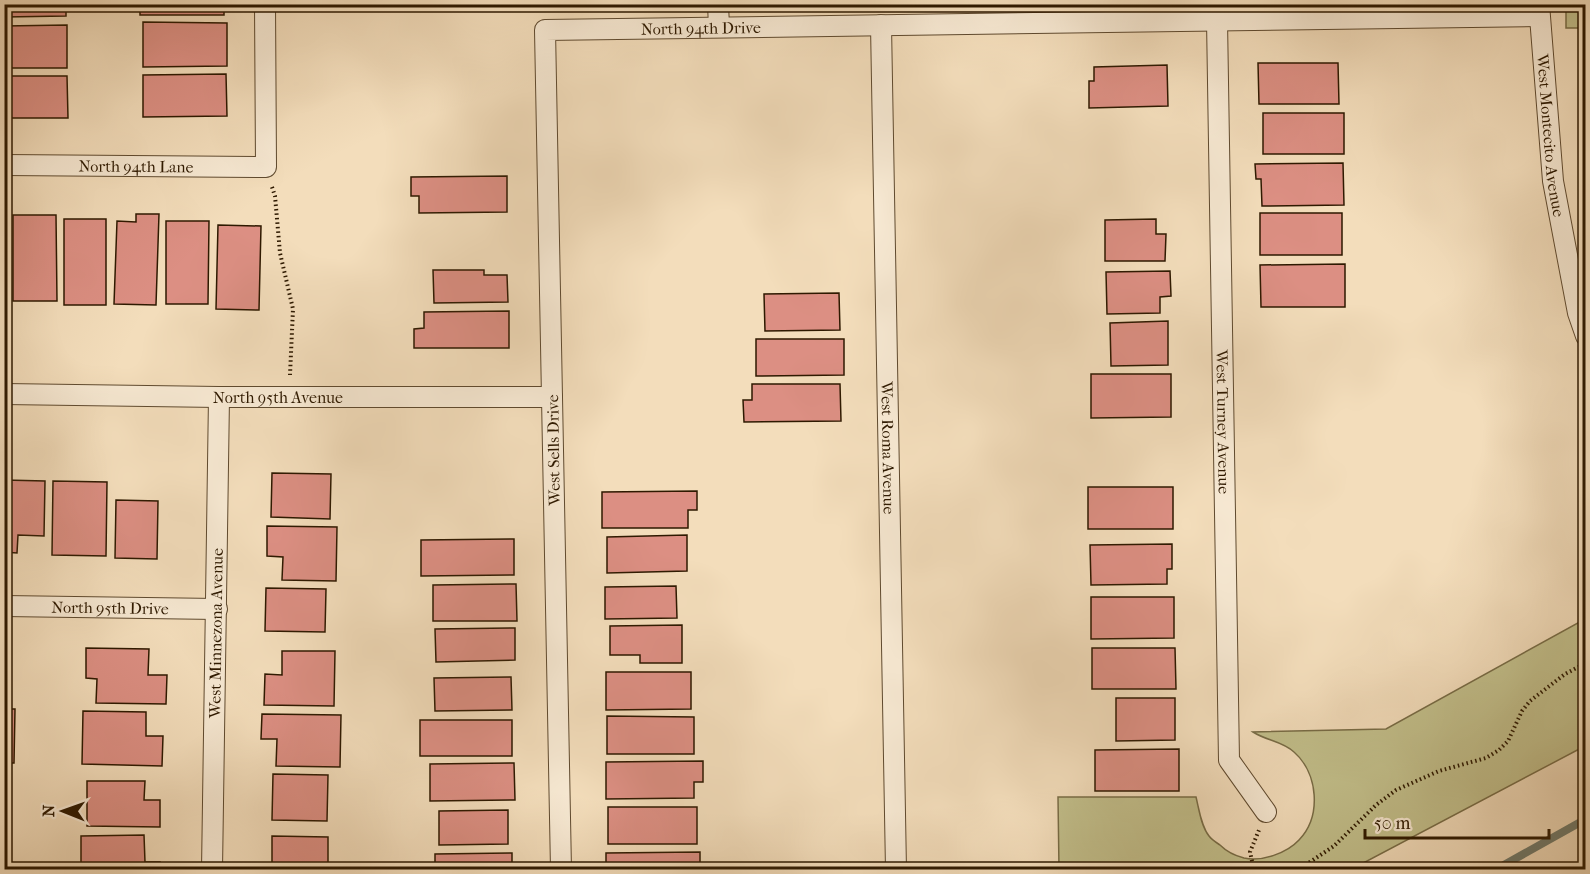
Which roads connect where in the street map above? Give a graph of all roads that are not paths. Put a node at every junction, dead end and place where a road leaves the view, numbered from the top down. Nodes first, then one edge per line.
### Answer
1 (265, 4) edge
2 (718, 4) edge
3 (1539, 10) edge
4 (1216, 20) junction
5 (881, 25) junction
6 (718, 27) junction
7 (545, 30) joint
8 (4, 165) edge
9 (1586, 336) edge
10 (4, 394) edge
11 (219, 397) junction
12 (552, 397) junction
13 (4, 606) edge
14 (217, 609) junction
15 (1266, 812) road end
16 (212, 870) edge
17 (561, 870) edge
18 (896, 870) edge

1 - 8 street, North 94th Lane
2 - 6 street
3 - 4 street, North 94th Drive
3 - 9 street, West Montecito Avenue
4 - 5 street, North 94th Drive
4 - 15 street, West Turney Avenue
5 - 6 street, North 94th Drive
5 - 18 street, West Roma Avenue
6 - 7 street, North 94th Drive
7 - 12 street, West Sells Drive
10 - 11 street, North 95th Avenue
11 - 12 street, North 95th Avenue
11 - 14 street, West Minnezona Avenue
12 - 17 street, West Sells Drive
13 - 14 street, North 95th Drive
14 - 16 street, West Minnezona Avenue

